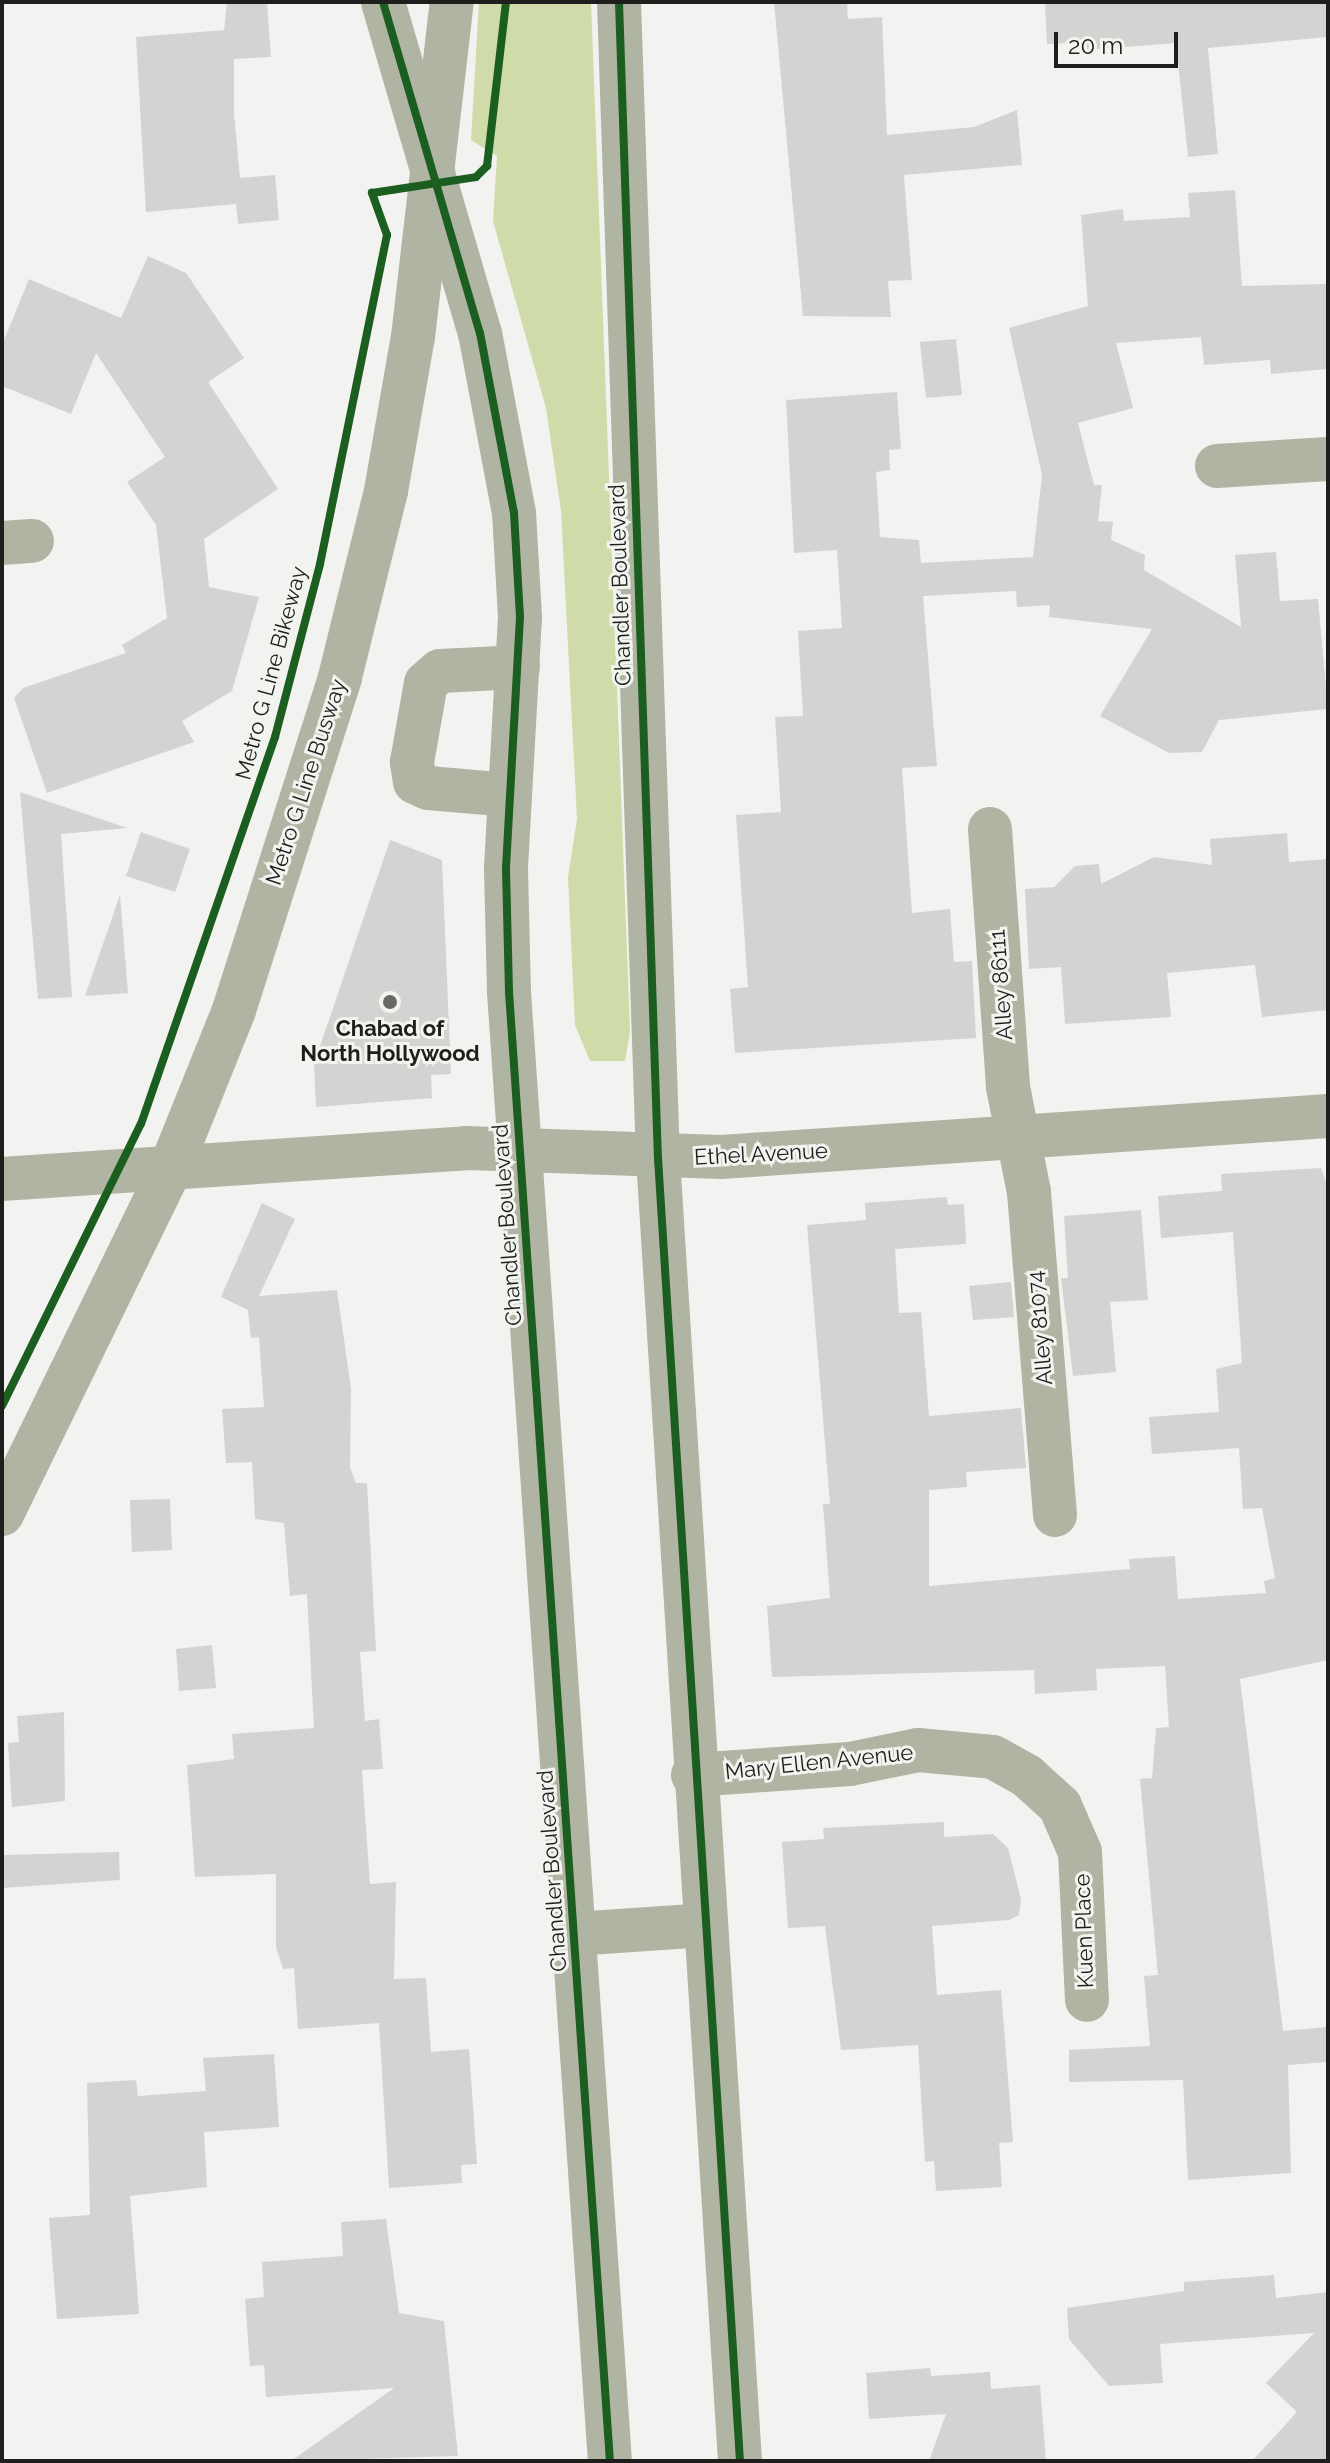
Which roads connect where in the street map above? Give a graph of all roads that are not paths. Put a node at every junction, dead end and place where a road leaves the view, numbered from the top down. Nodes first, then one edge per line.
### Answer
1 (383, 2) edge
2 (452, 2) edge
3 (619, 2) edge
4 (430, 183) junction
5 (1328, 459) edge
6 (1217, 466) dead end
7 (518, 667) junction
8 (510, 795) junction
9 (990, 829) dead end
10 (1328, 1116) edge
11 (1019, 1141) junction
12 (520, 1151) junction
13 (658, 1158) junction
14 (171, 1167) junction
15 (2, 1179) edge
16 (2, 1514) edge
17 (1055, 1515) dead end
18 (993, 1757) joint
19 (693, 1775) junction
20 (705, 1925) junction
21 (574, 1934) junction
22 (1087, 2000) dead end
23 (610, 2461) edge
24 (740, 2461) edge

1 - 4 street, Chandler Boulevard
2 - 4 street, Metro G Line Busway
3 - 13 street, Chandler Boulevard
4 - 7 street, Chandler Boulevard
4 - 14 street, Metro G Line Busway
5 - 6 street
7 - 8 street, Chandler Boulevard
7 - 8 street
8 - 12 street, Chandler Boulevard
9 - 11 street, Alley 86111
10 - 11 street, Ethel Avenue
11 - 13 street, Ethel Avenue
11 - 17 street, Alley 81074
12 - 13 street, Ethel Avenue
12 - 14 street, Ethel Avenue
12 - 21 street, Chandler Boulevard
13 - 19 street, Chandler Boulevard
14 - 15 street, Ethel Avenue
14 - 16 street, Metro G Line Busway
18 - 19 street, Mary Ellen Avenue
18 - 22 street, Kuen Place
19 - 20 street, Chandler Boulevard
20 - 21 street
20 - 24 street, Chandler Boulevard
21 - 23 street, Chandler Boulevard

